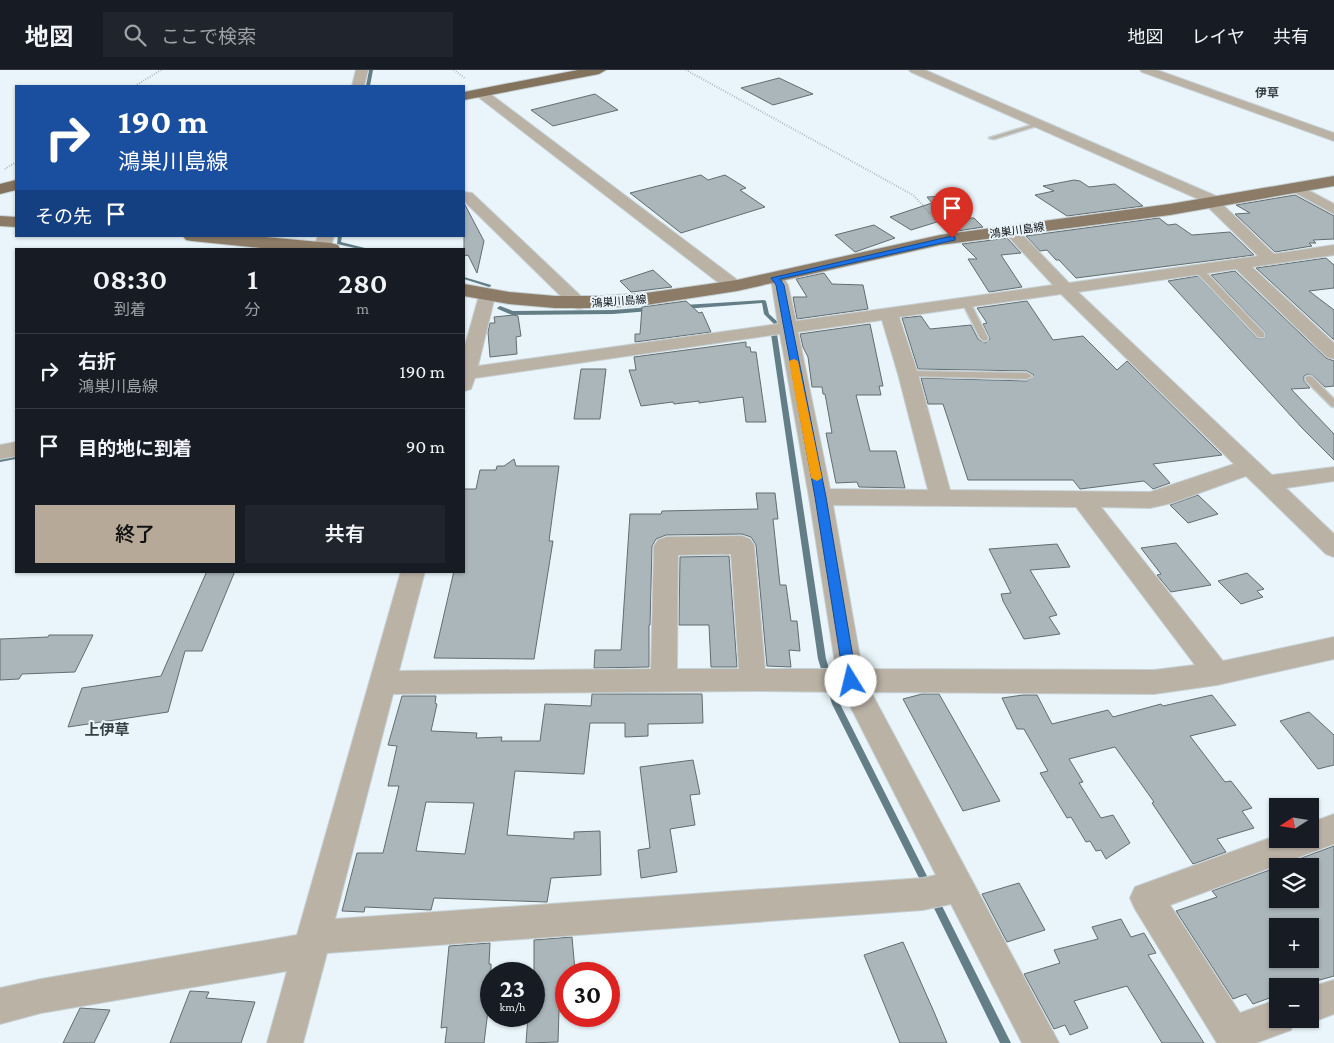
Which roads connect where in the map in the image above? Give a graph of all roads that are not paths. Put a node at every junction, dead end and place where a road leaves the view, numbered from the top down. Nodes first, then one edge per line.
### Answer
1 (362, 70) edge
2 (568, 70) edge
3 (599, 70) edge
4 (915, 70) edge
5 (1146, 70) edge
6 (358, 85) edge
7 (465, 90) edge
8 (481, 93) junction
9 (465, 96) edge
10 (1040, 124) junction
11 (992, 138) dead end
12 (1334, 138) edge
13 (1334, 181) edge
14 (15, 185) edge
15 (1297, 188) junction
16 (0, 189) edge
17 (15, 196) edge
18 (465, 196) edge
19 (0, 200) edge
20 (1215, 202) junction
21 (1334, 210) edge
22 (0, 221) edge
23 (15, 222) edge
24 (1010, 230) junction
25 (207, 237) edge
26 (325, 245) edge
27 (1334, 250) edge
28 (1271, 260) junction
29 (1240, 264) junction
30 (1198, 269) junction
31 (775, 278) junction
32 (734, 286) junction
33 (1065, 288) junction
34 (465, 290) edge
35 (486, 296) junction
36 (966, 302) junction
37 (579, 304) junction
38 (889, 313) junction
39 (788, 328) junction
40 (1261, 335) dead end
41 (984, 338) dead end
42 (1334, 352) edge
43 (908, 374) junction
44 (1027, 376) dead end
45 (465, 377) edge
46 (1309, 379) dead end
47 (1334, 404) edge
48 (15, 449) edge
49 (0, 452) edge
50 (1249, 466) junction
51 (1334, 474) edge
52 (1266, 483) junction
53 (820, 497) junction
54 (941, 499) junction
55 (1082, 499) junction
56 (1334, 548) edge
57 (412, 573) edge
58 (1334, 648) edge
59 (1217, 674) junction
60 (664, 680) junction
61 (753, 680) junction
62 (838, 681) junction
63 (383, 683) junction
64 (1334, 829) edge
65 (1319, 834) edge
66 (1282, 848) edge
67 (940, 890) junction
68 (312, 944) junction
69 (1334, 997) edge
70 (1319, 1002) edge
71 (0, 1006) edge
72 (1269, 1020) edge
73 (286, 1043) edge
74 (1041, 1043) edge

1 - 6 street
2 - 7 highway
3 - 8 highway
4 - 10 street
5 - 12 street
8 - 9 highway
8 - 32 street
10 - 11 lane
10 - 20 street
13 - 15 main road, 鴻巣川島線
14 - 16 highway
15 - 20 main road, 鴻巣川島線
15 - 21 street
17 - 19 highway
18 - 37 street
20 - 24 main road, 鴻巣川島線
20 - 28 street
22 - 23 main road
24 - 31 main road, 鴻巣川島線
24 - 33 street
25 - 26 main road
27 - 28 street
28 - 29 street
29 - 30 street
29 - 42 street
30 - 33 street
30 - 40 lane
31 - 32 main road, 鴻巣川島線
31 - 39 street
32 - 37 main road, 鴻巣川島線
33 - 36 street
33 - 50 street
34 - 35 main road, 鴻巣川島線
35 - 37 main road, 鴻巣川島線
35 - 45 street
36 - 38 street
36 - 41 lane
38 - 39 street
38 - 43 street
39 - 45 street
39 - 53 street
43 - 44 lane
43 - 54 street
46 - 47 lane
48 - 49 street
50 - 52 street
50 - 55 street
51 - 52 street
52 - 56 street
53 - 54 street
53 - 62 street
54 - 55 street
55 - 59 street
57 - 63 street
58 - 59 street
59 - 62 street
60 - 61 street
60 - 61 street
60 - 63 street
61 - 62 street
62 - 67 street
63 - 68 street
64 - 65 street
66 - 72 street
67 - 68 street
67 - 74 street
68 - 71 street
68 - 73 street
69 - 70 street

